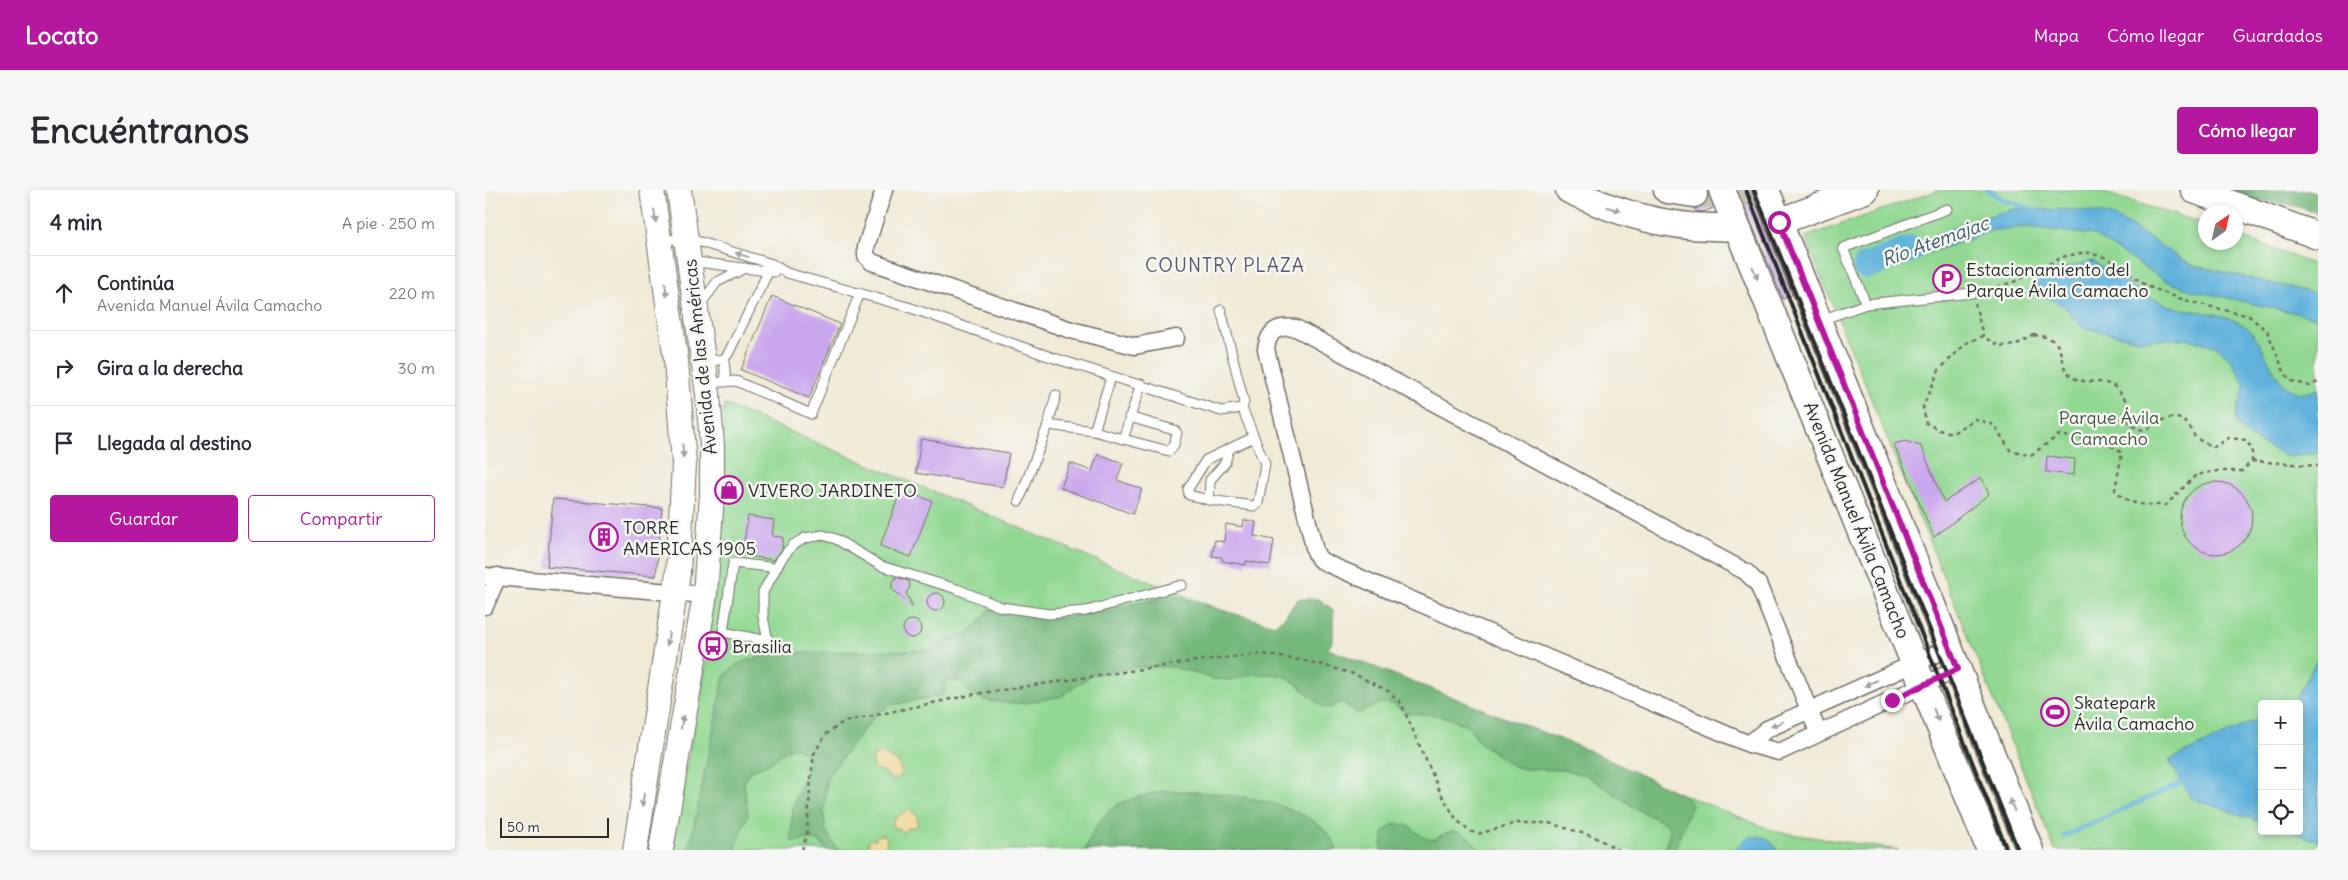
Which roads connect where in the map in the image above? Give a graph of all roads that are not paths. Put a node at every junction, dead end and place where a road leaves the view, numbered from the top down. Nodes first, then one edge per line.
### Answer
1 (652, 190) edge
2 (679, 190) edge
3 (884, 190) edge
4 (1569, 190) edge
5 (1667, 190) edge
6 (1722, 190) edge
7 (1766, 190) edge
8 (1865, 190) edge
9 (2194, 190) edge
10 (1694, 194) dead end
11 (2220, 200) junction
12 (1947, 209) dead end
13 (2318, 221) edge
14 (1779, 222) junction
15 (1737, 228) junction
16 (2318, 236) edge
17 (659, 242) junction
18 (688, 250) junction
19 (746, 267) junction
20 (771, 268) junction
21 (860, 293) junction
22 (1972, 293) road end
23 (1865, 304) junction
24 (697, 309) junction
25 (1221, 310) dead end
26 (1818, 321) junction
27 (1776, 322) junction
28 (1176, 338) dead end
29 (1833, 357) junction
30 (715, 372) junction
31 (1111, 377) junction
32 (1141, 384) junction
33 (1056, 396) dead end
34 (1242, 408) junction
35 (1129, 417) junction
36 (1048, 425) junction
37 (1093, 431) junction
38 (1254, 437) junction
39 (1123, 439) junction
40 (1229, 449) junction
41 (1209, 500) junction
42 (1019, 501) dead end
43 (679, 528) junction
44 (770, 567) dead end
45 (708, 571) junction
46 (491, 576) edge
47 (1182, 584) dead end
48 (675, 591) junction
49 (705, 595) junction
50 (485, 606) edge
51 (1953, 659) junction
52 (1920, 675) junction
53 (1809, 712) junction
54 (1818, 732) junction
55 (1749, 744) junction
56 (635, 850) edge
57 (661, 850) edge
58 (1990, 850) edge
59 (2030, 850) edge

1 -> 17 main road, Avenida de las Américas
2 - 18 main road, Avenida de las Américas
3 - 28 street
4 -> 15 main road
5 - 10 main road
6 - 15 main road, Avenida Manuel Ávila Camacho
7 - 14 main road
8 - 14 main road
9 - 11 main road
11 - 13 main road
11 - 16 main road
12 - 23 lane
14 - 26 main road
15 -> 27 main road, Avenida Manuel Ávila Camacho
17 - 18 lane
17 -> 43 main road, Avenida de las Américas
18 - 19 lane
20 -> 18 lane
18 - 24 main road, Avenida de las Américas
19 - 20 lane
19 - 24 lane
20 - 21 lane
20 - 30 lane
21 - 30 lane
21 - 31 lane
22 - 23 lane
23 - 26 lane
24 - 30 main road, Avenida de las Américas
25 - 34 lane
26 - 29 main road
27 - 29 main road
27 - 52 main road, Avenida Manuel Ávila Camacho
29 - 51 main road
30 - 45 main road, Avenida de las Américas
31 - 32 lane
31 - 37 lane
32 - 34 lane
32 - 35 lane
33 - 36 lane
34 - 38 lane
35 - 39 lane
35 - 39 lane
36 - 37 lane
36 - 42 lane
37 - 39 lane
38 - 40 lane
38 - 41 lane
40 - 41 lane
40 - 41 lane
43 - 45 main road
43 - 48 main road, Avenida de las Américas
44 - 47 lane
45 - 49 main road, Avenida de las Américas
46 - 48 street
46 - 50 street
48 - 49 street
48 -> 56 main road, Avenida de las Américas
57 -> 49 main road, Avenida de las Américas
51 - 52 street
51 - 52 street
59 -> 51 main road
52 -> 53 street
52 - 54 street
52 -> 58 main road, Avenida Manuel Ávila Camacho
53 - 54 street
53 -> 55 street
53 - 55 street
54 - 55 street

